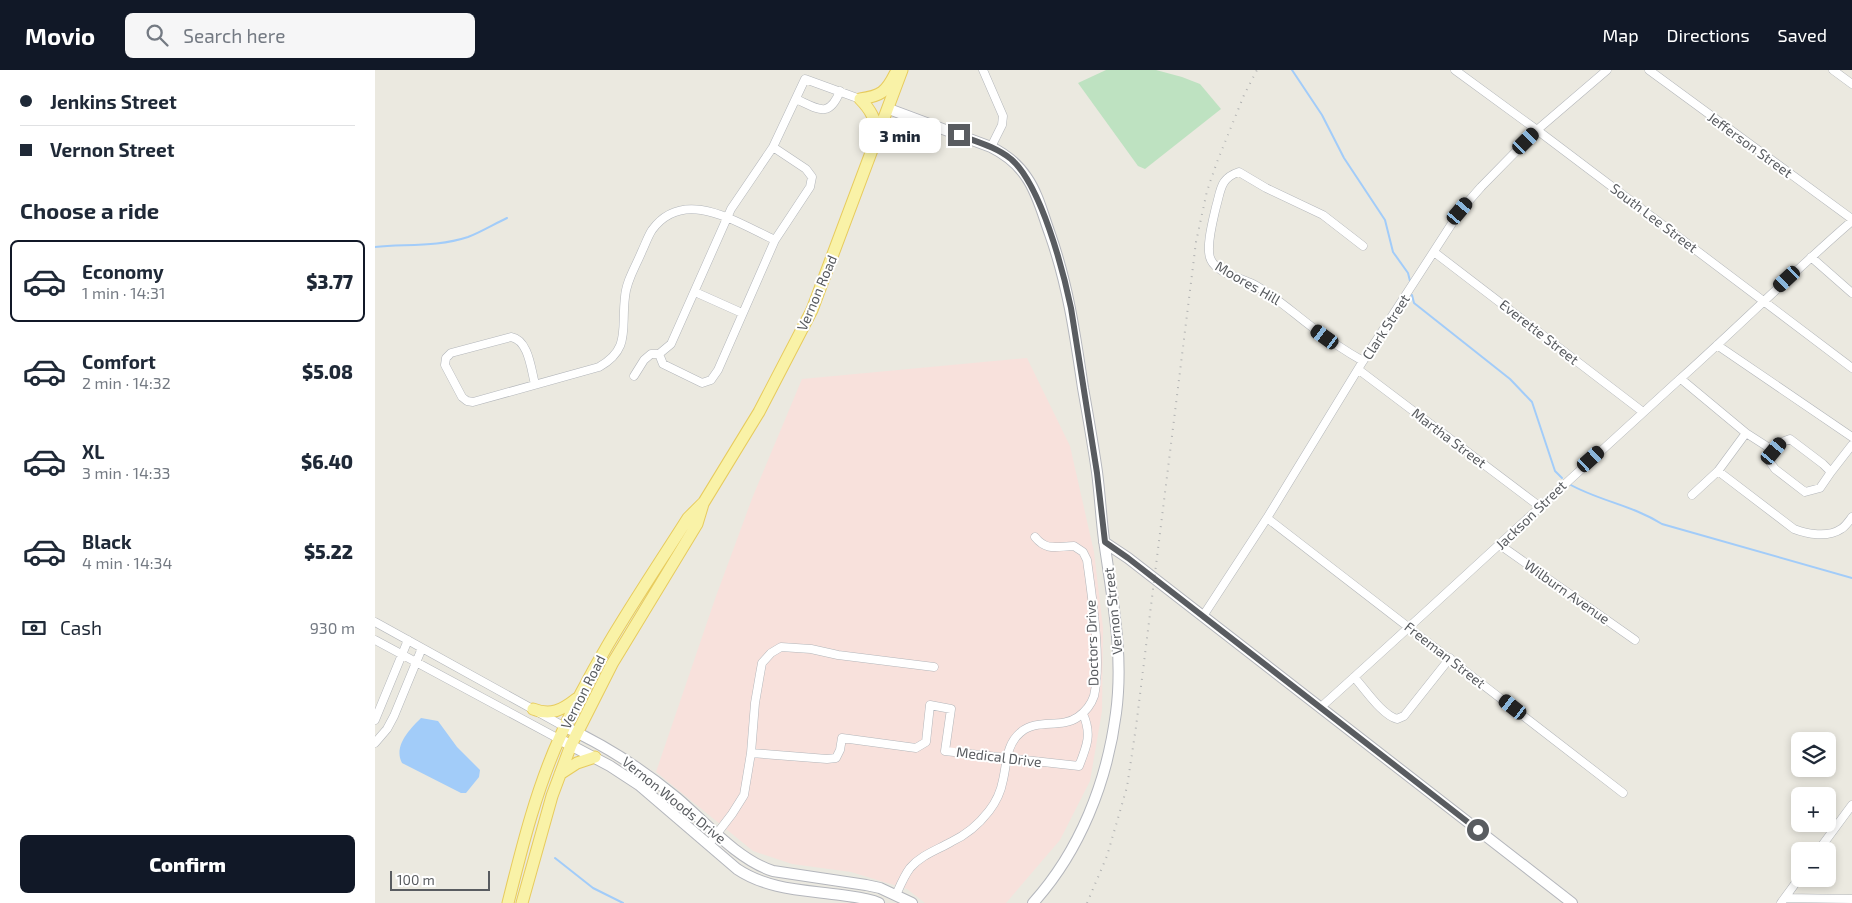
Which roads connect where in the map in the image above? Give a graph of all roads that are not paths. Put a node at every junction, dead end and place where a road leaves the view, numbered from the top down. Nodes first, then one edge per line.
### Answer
1 (896, 70) edge
2 (903, 70) edge
3 (983, 70) edge
4 (1455, 70) edge
5 (1607, 70) edge
6 (1649, 70) edge
7 (1833, 70) edge
8 (1852, 84) edge
9 (840, 91) junction
10 (861, 99) junction
11 (796, 100) junction
12 (889, 109) junction
13 (1537, 130) junction
14 (878, 137) junction
15 (773, 147) junction
16 (991, 147) junction
17 (728, 219) junction
18 (1852, 220) edge
19 (775, 240) junction
20 (1363, 246) dead end
21 (1435, 252) junction
22 (1811, 257) junction
23 (695, 292) junction
24 (1852, 293) edge
25 (1763, 301) junction
26 (742, 313) junction
27 (1717, 345) junction
28 (659, 354) junction
29 (1363, 361) junction
30 (1852, 368) edge
31 (1359, 370) junction
32 (634, 376) dead end
33 (1681, 379) junction
34 (535, 384) junction
35 (1643, 412) junction
36 (1746, 433) junction
37 (1852, 437) edge
38 (1852, 445) edge
39 (1774, 451) junction
40 (1719, 471) junction
41 (1831, 472) junction
42 (1692, 495) dead end
43 (703, 502) junction
44 (1539, 506) junction
45 (1852, 517) edge
46 (1267, 518) junction
47 (1035, 538) dead end
48 (1105, 542) junction
49 (1500, 545) junction
50 (1203, 616) junction
51 (375, 622) edge
52 (1410, 627) junction
53 (375, 640) edge
54 (408, 640) junction
55 (1635, 640) dead end
56 (422, 648) junction
57 (402, 655) junction
58 (1450, 658) junction
59 (415, 663) junction
60 (934, 667) dead end
61 (1354, 677) junction
62 (579, 697) junction
63 (1321, 707) junction
64 (533, 709) junction
65 (1083, 714) junction
66 (375, 720) edge
67 (565, 727) junction
68 (578, 733) junction
69 (559, 739) junction
70 (375, 743) edge
71 (571, 745) junction
72 (751, 753) junction
73 (595, 757) junction
74 (1007, 758) junction
75 (559, 776) junction
76 (1623, 792) dead end
77 (1852, 805) edge
78 (717, 834) junction
79 (1825, 842) edge
80 (709, 844) junction
81 (1793, 887) edge
82 (894, 899) edge
83 (1852, 899) edge
84 (1783, 901) edge
85 (508, 903) edge
86 (521, 903) edge
87 (879, 903) edge
88 (912, 903) edge
89 (1033, 903) edge
90 (1572, 903) edge

1 - 10 main road
2 - 12 main road, Vernon Road
3 - 16 street
4 - 13 street, South Lee Street
5 - 13 street, Clark Street
6 - 18 street, Jefferson Street
7 - 8 street
9 - 10 street
9 - 11 street
9 - 11 street
10 - 14 main road
11 - 15 street
12 - 14 main road, Vernon Road
12 - 16 street, Vernon Street
13 - 21 street, Clark Street
13 - 25 street, South Lee Street
14 - 43 main road, Vernon Road
15 - 17 street
15 - 19 street
16 - 48 street, Vernon Street
17 - 19 street
17 - 23 street
17 - 34 street
18 - 22 street, Jackson Street
19 - 26 street
20 - 29 street, Moores Hill
21 - 29 street, Clark Street
21 - 35 street, Everette Street
22 - 24 street
22 - 25 street, Jackson Street
23 - 26 street
23 - 28 street
25 - 27 street, Jackson Street
25 - 30 street, South Lee Street
26 - 28 street
27 - 33 street, Jackson Street
27 - 37 street
28 - 32 street
29 - 31 street, Clark Street
31 - 44 street, Martha Street
31 - 46 street, Clark Street
33 - 35 street, Jackson Street
33 - 36 street
34 - 34 street
35 - 44 street, Jackson Street
36 - 39 street
36 - 40 street
38 - 41 street
39 - 41 street
39 - 41 street
40 - 42 street
40 - 45 street
43 - 62 main road, Vernon Road
43 - 68 main road, Vernon Road
44 - 49 street, Jackson Street
46 - 50 street, Clark Street
46 - 52 street, Freeman Street
47 - 65 street, Doctors Drive
48 - 50 street
48 - 89 street, Vernon Street
49 - 52 street, Jackson Street
49 - 55 street, Wilburn Avenue
50 - 63 street
51 - 54 street, Vernon Woods Drive
52 - 58 street, Freeman Street
52 - 61 street, Jackson Street
53 - 57 street, Vernon Woods Drive
54 - 56 street, Vernon Woods Drive
54 - 57 street
56 - 59 street
56 - 64 street, Vernon Woods Drive
57 - 59 street, Vernon Woods Drive
57 - 66 street
58 - 61 street
58 - 76 street, Freeman Street
59 - 69 street, Vernon Woods Drive
59 - 70 street
60 - 72 street
61 - 63 street, Jackson Street
62 - 64 main road
62 - 67 main road, Vernon Road
63 - 90 street
64 - 67 street, Vernon Woods Drive
65 - 74 street
65 - 74 street, Medical Drive
67 - 68 street, Vernon Woods Drive
67 - 69 main road, Vernon Road
68 - 71 main road, Vernon Road
68 - 78 street, Vernon Woods Drive
69 - 71 street, Vernon Woods Drive
69 - 85 main road, Vernon Road
71 - 73 street, Vernon Woods Drive
71 - 75 main road, Vernon Road
72 - 74 street, Medical Drive
72 - 78 street
73 - 75 main road
73 - 80 street, Vernon Woods Drive
74 - 82 street
75 - 86 main road, Vernon Road
77 - 79 street
78 - 80 street
78 - 82 street, Vernon Woods Drive
80 - 87 street, Vernon Woods Drive
81 - 84 street
82 - 88 street, Vernon Woods Drive
83 - 84 street

